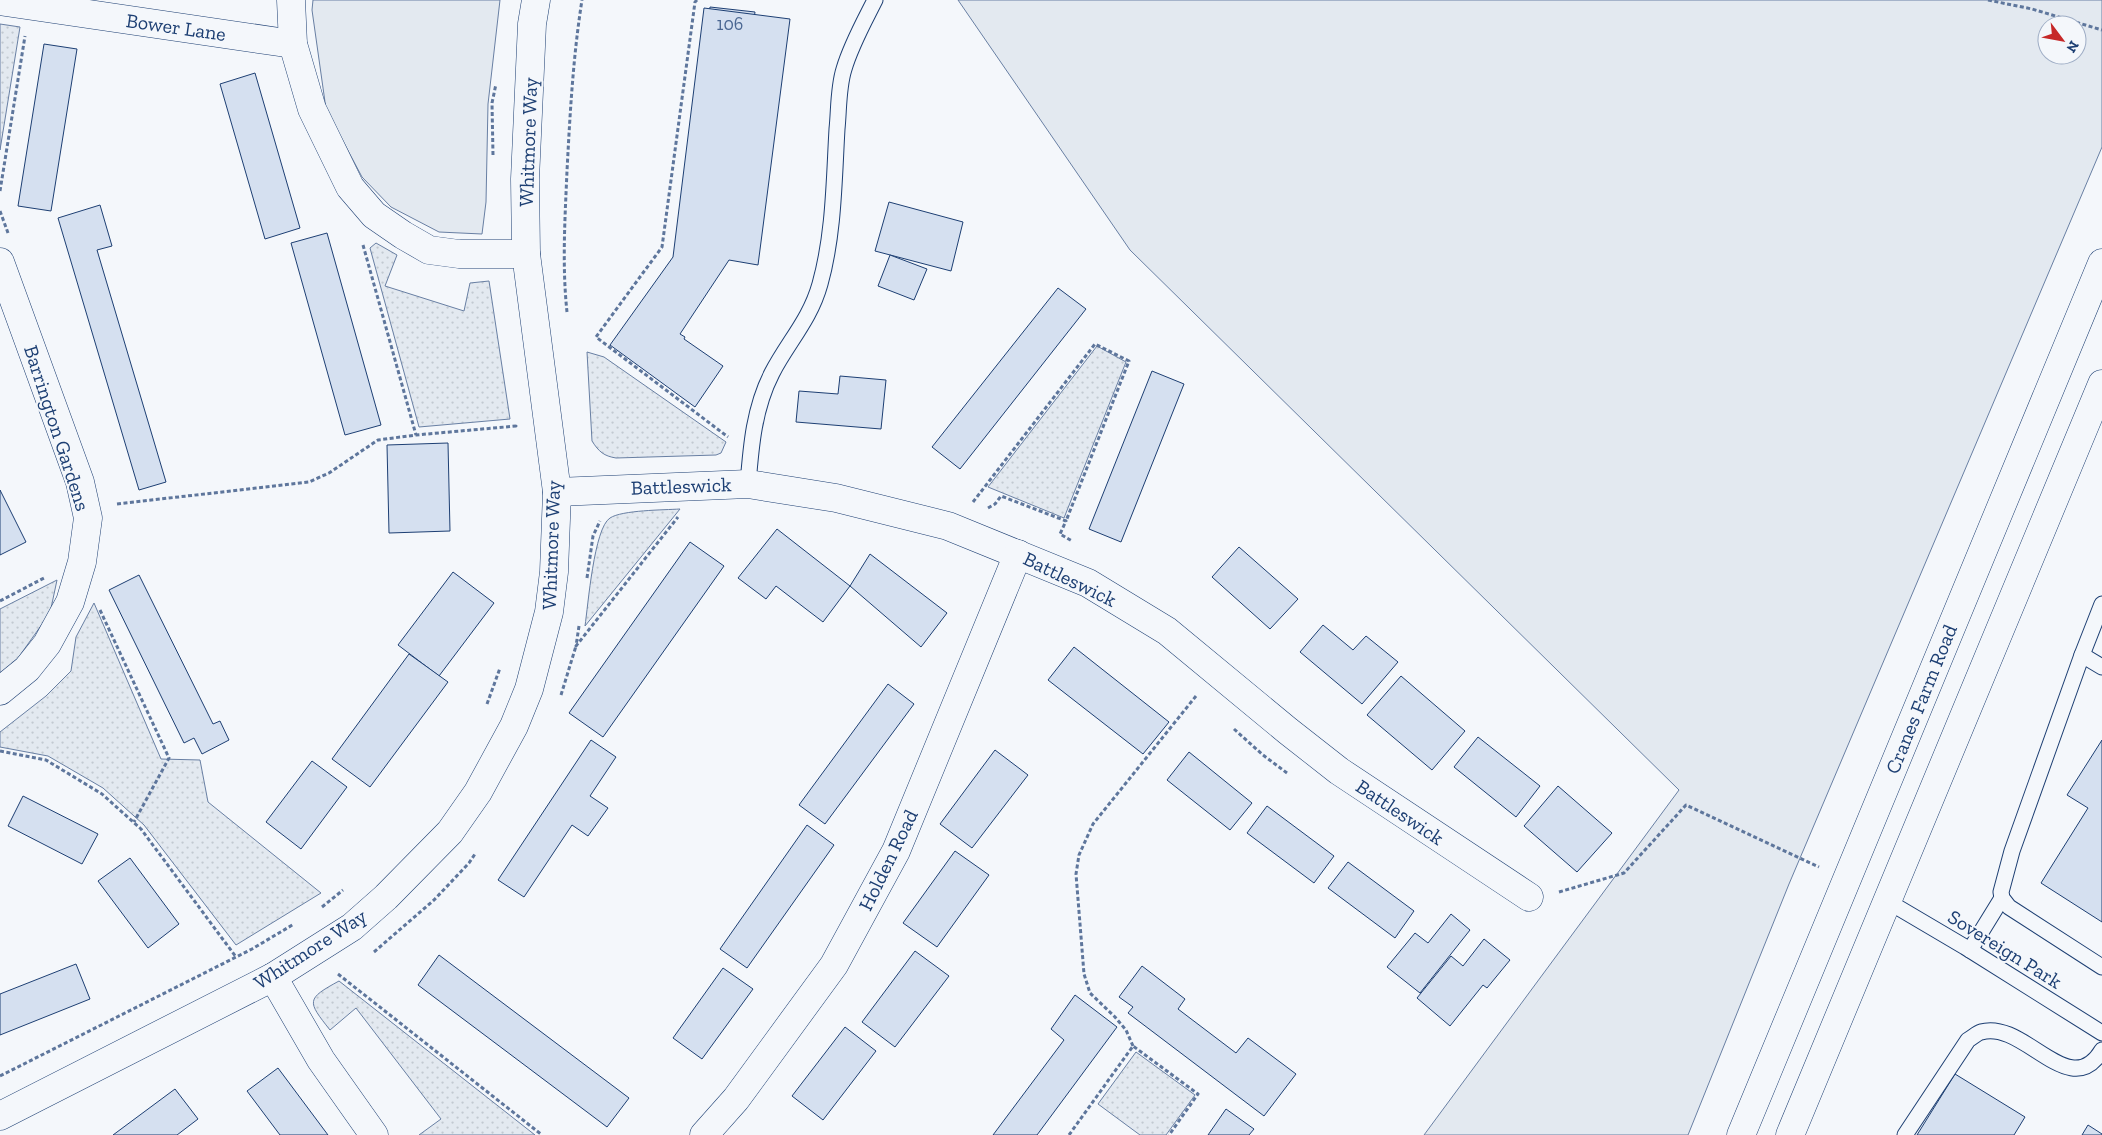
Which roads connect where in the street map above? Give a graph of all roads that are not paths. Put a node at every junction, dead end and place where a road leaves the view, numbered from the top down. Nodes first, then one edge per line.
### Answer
1 (292, 0) edge
2 (536, 0) edge
3 (875, 0) edge
4 (0, 1) edge
5 (293, 44) junction
6 (5, 250) edge
7 (526, 254) junction
8 (2102, 263) edge
9 (2102, 384) edge
10 (748, 484) junction
11 (557, 492) junction
12 (1018, 554) junction
13 (2102, 604) edge
14 (2082, 655) junction
15 (2102, 667) edge
16 (0, 691) edge
17 (1529, 897) dead end
18 (2002, 898) junction
19 (1886, 901) junction
20 (1970, 950) junction
21 (2102, 967) edge
22 (273, 977) junction
23 (2102, 1033) edge
24 (2102, 1050) edge
25 (0, 1116) edge
26 (374, 1135) edge
27 (704, 1135) edge
28 (1741, 1135) edge
29 (1790, 1135) edge
30 (1905, 1135) edge

1 - 5 street
2 - 7 street, Whitmore Way
3 - 10 lane
4 - 5 street, Bower Lane
5 - 7 street
6 - 16 street, Barrington Gardens
7 - 11 street, Whitmore Way
8 - 28 street, Cranes Farm Road
9 - 19 street
10 - 11 street, Battleswick
10 - 12 street, Battleswick
11 - 22 street, Whitmore Way
12 - 17 street, Battleswick
12 - 27 street, Holden Road
13 - 14 lane
14 - 15 lane
14 - 18 lane
18 - 20 lane
18 - 21 lane
19 - 20 lane, Sovereign Park
19 - 29 street
20 - 23 lane, Sovereign Park
22 - 25 street, Whitmore Way
22 - 26 street
24 - 30 lane

